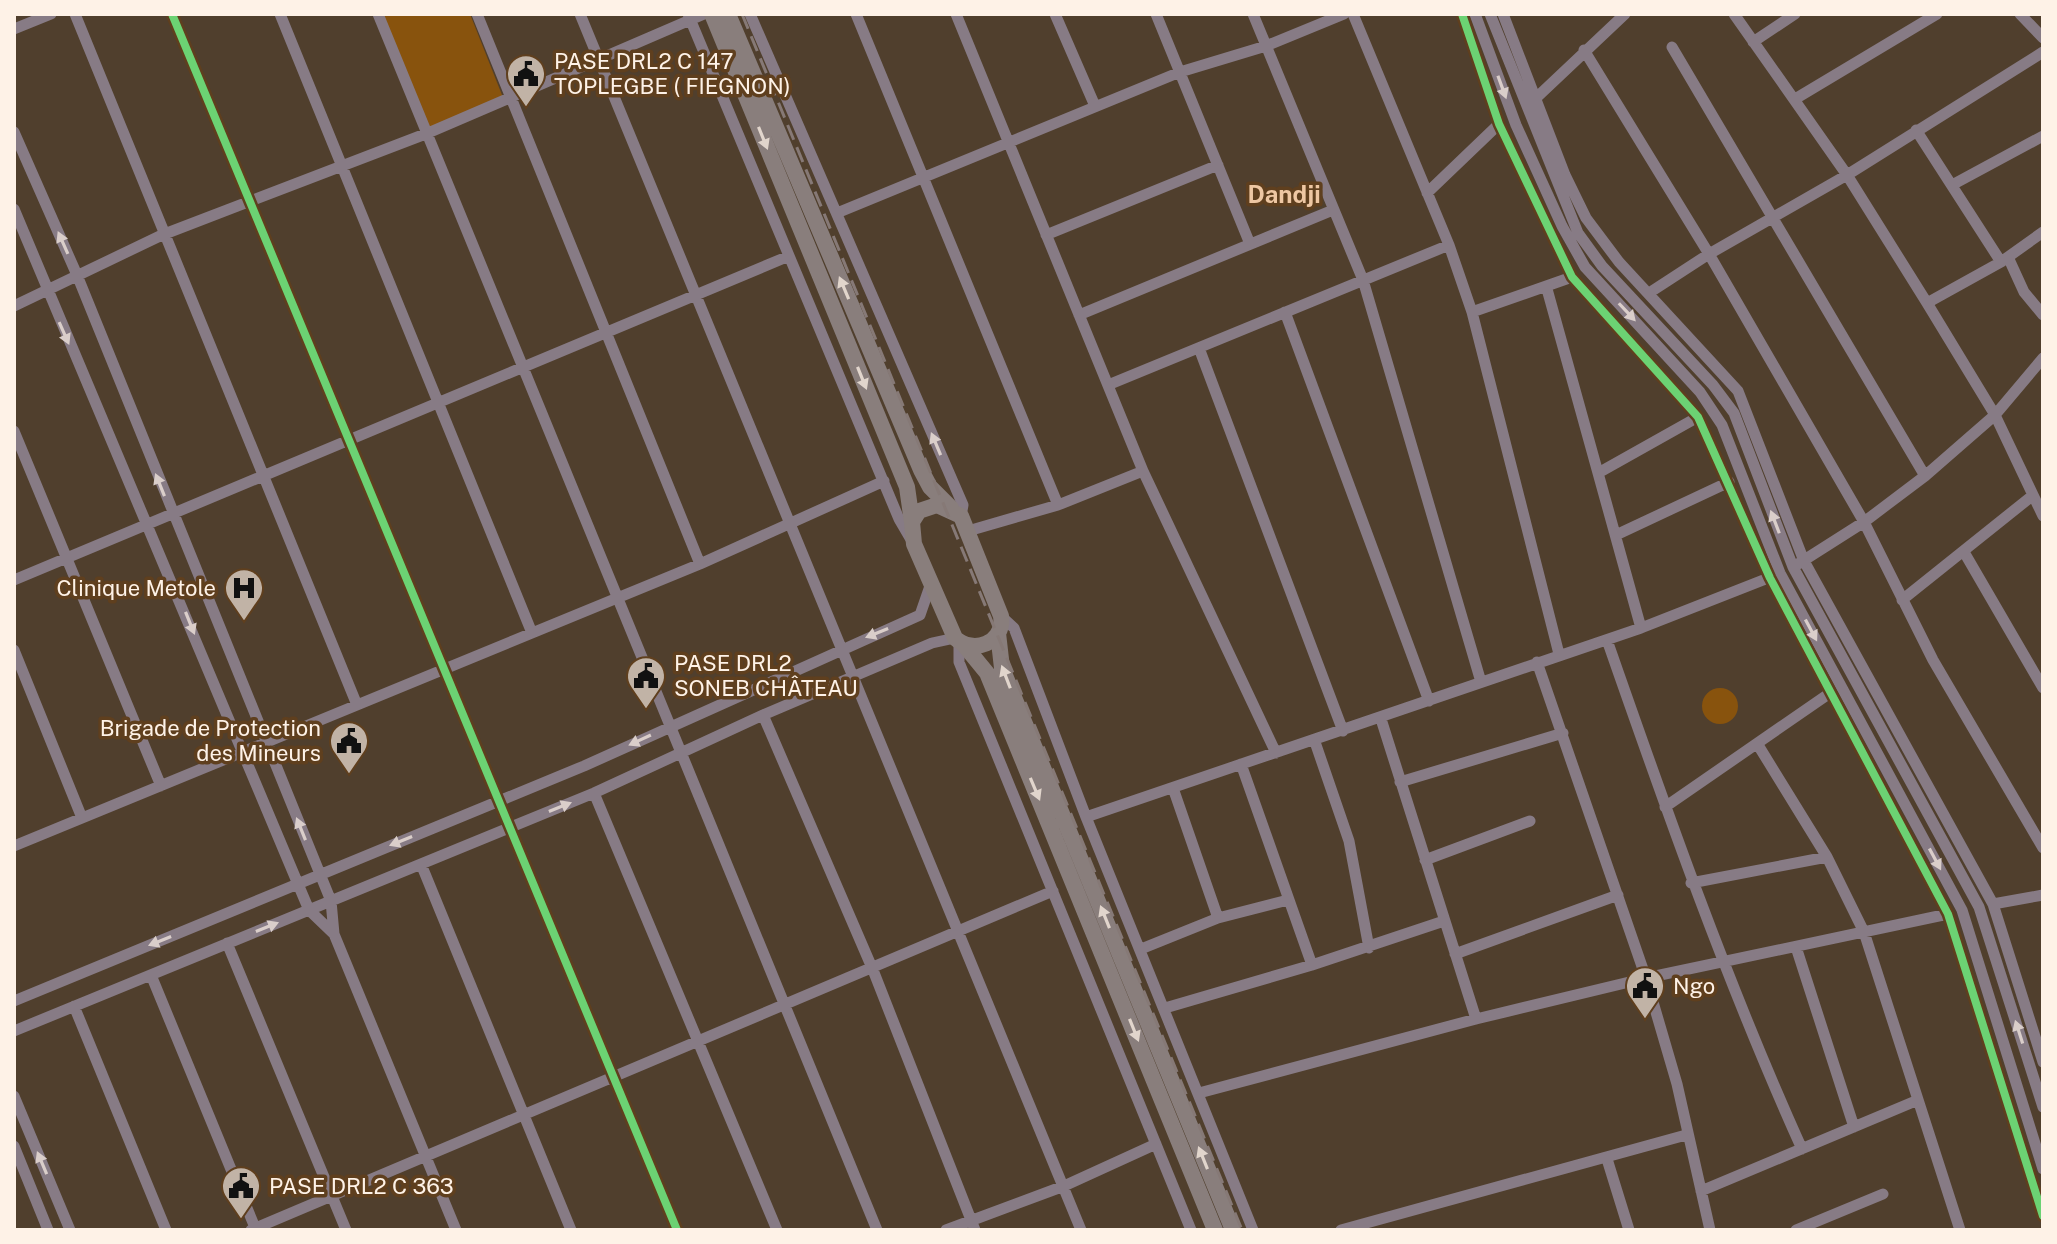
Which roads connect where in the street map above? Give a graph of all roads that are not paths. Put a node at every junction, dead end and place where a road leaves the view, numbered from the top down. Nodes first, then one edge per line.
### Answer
1 (51, 14) edge
2 (75, 14) edge
3 (172, 14) edge
4 (280, 14) edge
5 (378, 14) edge
6 (477, 14) edge
7 (580, 14) edge
8 (704, 14) edge
9 (750, 14) edge
10 (856, 14) edge
11 (956, 14) edge
12 (1055, 14) edge
13 (1156, 14) edge
14 (1253, 14) edge
15 (1344, 14) edge
16 (1353, 14) edge
17 (1462, 14) edge
18 (1475, 14) edge
19 (1490, 14) edge
20 (1503, 14) edge
21 (1625, 14) edge
22 (1734, 14) edge
23 (1795, 14) edge
24 (1937, 14) edge
25 (2020, 14) edge
26 (726, 15) edge
27 (1329, 17) edge
28 (690, 18) edge
29 (14, 29) edge
30 (2043, 38) edge
31 (1753, 42) junction
32 (1266, 46) junction
33 (1672, 47) dead end
34 (1584, 50) junction
35 (2043, 52) edge
36 (598, 57) junction
37 (1180, 72) junction
38 (512, 97) junction
39 (1535, 99) junction
40 (1795, 99) junction
41 (1095, 106) junction
42 (1499, 124) junction
43 (1916, 130) junction
44 (14, 132) edge
45 (428, 133) junction
46 (2043, 136) edge
47 (1010, 141) junction
48 (344, 164) junction
49 (1218, 165) junction
50 (924, 175) junction
51 (1847, 175) junction
52 (1952, 185) junction
53 (1427, 193) junction
54 (249, 203) junction
55 (14, 209) edge
56 (1333, 210) junction
57 (837, 213) junction
58 (1772, 217) junction
59 (2043, 232) edge
60 (162, 235) junction
61 (1046, 235) junction
62 (1250, 244) junction
63 (1449, 245) junction
64 (1709, 254) junction
65 (789, 256) junction
66 (2004, 259) junction
67 (77, 275) junction
68 (1572, 277) junction
69 (1363, 280) junction
70 (45, 289) junction
71 (1547, 289) junction
72 (1649, 293) junction
73 (693, 296) junction
74 (1927, 303) junction
75 (14, 306) edge
76 (1285, 312) junction
77 (1472, 312) junction
78 (1079, 315) junction
79 (2043, 315) edge
80 (605, 333) junction
81 (1199, 348) junction
82 (2043, 358) edge
83 (523, 367) junction
84 (1108, 385) junction
85 (439, 402) junction
86 (1995, 415) junction
87 (1698, 417) junction
88 (14, 431) edge
89 (350, 439) junction
90 (1143, 471) junction
91 (1600, 472) junction
92 (263, 476) junction
93 (1925, 476) junction
94 (884, 481) junction
95 (1729, 482) junction
96 (2032, 496) junction
97 (1058, 505) junction
98 (172, 514) junction
99 (2043, 516) edge
100 (960, 518) junction
101 (912, 522) junction
102 (1864, 522) junction
103 (149, 524) junction
104 (788, 524) junction
105 (1616, 535) junction
106 (914, 544) junction
107 (1964, 552) junction
108 (67, 558) junction
109 (700, 564) junction
110 (1798, 564) junction
111 (1775, 576) junction
112 (14, 580) edge
113 (930, 586) junction
114 (617, 599) junction
115 (1902, 600) junction
116 (1001, 616) junction
117 (1641, 628) junction
118 (532, 633) junction
119 (998, 633) junction
120 (1607, 640) junction
121 (959, 642) junction
122 (842, 647) junction
123 (14, 650) edge
124 (1559, 654) junction
125 (1537, 662) junction
126 (445, 669) junction
127 (855, 675) junction
128 (1481, 682) junction
129 (2043, 688) edge
130 (1830, 693) junction
131 (1429, 701) junction
132 (357, 705) junction
133 (763, 715) junction
134 (1381, 719) junction
135 (669, 726) junction
136 (1343, 731) junction
137 (1563, 733) junction
138 (1315, 742) junction
139 (266, 743) junction
140 (1758, 745) junction
141 (243, 752) junction
142 (681, 753) junction
143 (1276, 753) junction
144 (1241, 764) junction
145 (1400, 782) junction
146 (161, 786) junction
147 (1173, 788) junction
148 (594, 793) junction
149 (500, 801) junction
150 (1665, 807) junction
151 (1086, 817) junction
152 (82, 818) junction
153 (1530, 821) dead end
154 (511, 827) junction
155 (14, 846) edge
156 (2043, 848) edge
157 (1827, 857) junction
158 (1425, 860) junction
159 (421, 864) junction
160 (320, 875) junction
161 (1691, 883) junction
162 (298, 884) junction
163 (1053, 891) junction
164 (1618, 895) junction
165 (2043, 895) edge
166 (1288, 900) junction
167 (331, 901) junction
168 (1993, 904) junction
169 (309, 910) junction
170 (1948, 914) junction
171 (1218, 918) junction
172 (1444, 921) junction
173 (1864, 932) junction
174 (959, 933) junction
175 (334, 934) junction
176 (227, 943) junction
177 (1796, 947) junction
178 (1369, 948) junction
179 (1141, 949) junction
180 (1455, 954) junction
181 (1722, 962) junction
182 (1312, 965) junction
183 (873, 970) junction
184 (151, 975) junction
185 (1646, 978) junction
186 (2021, 988) junction
187 (2007, 992) junction
188 (14, 1001) edge
189 (784, 1004) junction
190 (74, 1006) junction
191 (1165, 1008) junction
192 (1476, 1019) junction
193 (14, 1031) edge
194 (698, 1039) junction
195 (2043, 1062) edge
196 (614, 1077) junction
197 (1199, 1093) junction
198 (14, 1096) edge
199 (1918, 1100) junction
200 (2043, 1107) edge
201 (524, 1116) junction
202 (1854, 1127) junction
203 (1686, 1135) junction
204 (1156, 1144) junction
205 (14, 1146) edge
206 (1802, 1149) junction
207 (426, 1155) junction
208 (1607, 1159) junction
209 (2043, 1169) edge
210 (1064, 1186) junction
211 (1701, 1191) junction
212 (1883, 1194) dead end
213 (332, 1197) junction
214 (2043, 1216) edge
215 (973, 1225) edge
216 (254, 1229) edge
217 (48, 1230) edge
218 (70, 1230) edge
219 (166, 1230) edge
220 (346, 1230) edge
221 (456, 1230) edge
222 (571, 1230) edge
223 (677, 1230) edge
224 (777, 1230) edge
225 (877, 1230) edge
226 (946, 1230) edge
227 (1081, 1230) edge
228 (1191, 1230) edge
229 (1215, 1230) edge
230 (1233, 1230) edge
231 (1253, 1230) edge
232 (1341, 1230) edge
233 (1628, 1230) edge
234 (1710, 1230) edge
235 (1796, 1230) edge
236 (1960, 1230) edge

1 - 29 street
2 - 60 street
3 - 54 street
4 - 48 street
5 - 45 street
6 - 38 street
7 - 36 street
8 - 28 street
9 - 57 street
10 - 50 street
11 - 47 street
12 - 41 street
13 - 37 street
14 - 32 street
15 - 27 street
16 - 53 street
17 - 42 street
18 -> 111 street
110 -> 19 street
20 - 39 street
21 - 34 street
22 - 31 street
23 - 31 street
24 - 40 street
25 - 30 street
100 -> 26 highway
26 -> 101 highway
27 - 32 street
28 - 36 street
28 - 65 street
31 - 40 street
32 - 37 street
32 - 56 street
33 - 58 street
34 - 39 street
34 - 64 street
35 - 43 street
36 - 38 street
36 - 73 street
37 - 41 street
37 - 49 street
38 - 45 street
38 - 80 street
39 - 72 street
40 - 51 street
41 - 47 street
42 - 53 street
42 - 68 street
43 - 51 street
43 - 52 street
67 -> 44 street
45 - 48 street
45 - 83 street
46 - 52 street
47 - 50 street
47 - 61 street
48 - 54 street
48 - 85 street
49 - 61 street
49 - 62 street
50 - 57 street
50 - 97 street
51 - 58 street
51 - 74 street
52 - 66 street
53 - 63 street
54 - 60 street
54 - 89 street
55 - 70 street
56 - 62 street
56 - 69 street
100 -> 57 street
58 - 64 street
58 - 93 street
59 - 66 street
60 - 67 street
60 - 92 street
61 - 78 street
62 - 78 street
63 - 69 street
63 - 77 street
64 - 72 street
64 - 102 street
65 - 73 street
65 - 94 street
66 - 74 street
66 - 79 street
67 - 70 street
98 -> 67 street
68 - 71 street
68 - 87 street
69 - 76 street
69 - 128 street
70 - 75 street
70 -> 103 street
71 - 77 street
71 - 91 street
72 - 110 street
73 - 80 street
73 - 104 street
74 - 86 street
76 - 81 street
76 - 131 street
77 - 124 street
78 - 84 street
80 - 83 street
80 - 109 street
81 - 84 street
81 - 136 street
82 - 86 street
83 - 85 street
83 - 114 street
84 - 90 street
85 - 89 street
85 - 118 street
86 - 93 street
86 - 96 street
87 - 91 street
87 - 95 street
88 - 108 street
89 - 92 street
89 - 126 street
90 - 97 street
90 - 143 street
91 - 105 street
92 - 98 street
92 - 132 street
93 - 102 street
94 - 104 street
94 - 106 street
95 - 105 street
95 - 111 street
96 - 99 street
96 - 107 street
97 - 100 street
98 - 103 street
98 - 139 street
100 - 101 highway
100 - 116 highway
101 - 106 highway
102 - 110 street
102 - 115 street
103 - 108 street
103 -> 141 street
104 - 109 street
104 - 122 street
105 - 117 street
106 - 113 highway
107 - 115 street
107 - 129 street
108 - 112 street
108 - 146 street
109 - 114 street
110 - 111 street
110 - 168 street
110 - 187 street
111 - 117 street
111 - 130 street
111 -> 209 street
113 - 121 highway
113 -> 122 street
114 - 118 street
114 - 135 street
115 - 156 street
116 - 119 highway
116 - 151 street
117 - 120 street
118 - 126 street
119 - 121 highway
230 -> 119 highway
120 - 124 street
120 - 150 street
121 - 127 street
121 - 163 street
121 -> 229 highway
122 - 127 street
122 - 135 street
123 - 152 street
124 - 125 street
125 - 128 street
125 - 137 street
126 - 132 street
126 - 149 street
127 - 133 street
127 - 174 street
128 - 131 street
130 - 140 street
130 - 170 street
131 - 134 street
132 - 139 street
133 - 142 street
133 - 183 street
134 - 136 street
134 - 145 street
135 - 142 street
135 -> 149 street
136 - 138 street
137 - 145 street
137 - 164 street
138 - 143 street
138 - 178 street
139 - 141 street
160 -> 139 street
140 - 150 street
140 - 157 street
141 - 146 street
141 - 162 street
142 - 148 street
142 - 189 street
143 - 144 street
144 - 147 street
144 - 166 street
145 - 158 street
146 - 152 street
147 - 151 street
147 - 171 street
154 -> 148 street
148 - 194 street
149 - 154 street
149 -> 160 street
150 - 161 street
151 - 179 street
152 - 155 street
153 - 158 street
154 - 159 street
154 - 196 street
157 - 161 street
157 - 173 street
158 - 172 street
159 - 167 street
159 - 201 street
160 - 162 street
160 - 167 street
161 - 181 street
162 - 169 street
162 -> 188 street
163 - 174 street
163 - 204 street
164 - 180 street
164 - 185 street
165 - 168 street
166 - 171 street
166 - 182 street
167 - 169 street
167 - 175 street
168 - 186 street
169 - 175 street
176 -> 169 street
170 - 173 street
170 - 214 street
171 - 179 street
172 - 178 street
172 - 180 street
173 - 177 street
173 - 199 street
174 - 183 street
174 - 210 street
175 - 207 street
176 - 184 street
176 - 213 street
177 - 181 street
177 - 202 street
178 - 182 street
179 - 191 street
180 - 192 street
181 - 185 street
181 - 206 street
182 - 191 street
183 - 189 street
183 - 215 street
184 - 190 street
184 - 216 street
185 - 192 street
185 - 203 street
186 - 187 street
186 - 195 street
200 -> 187 street
189 - 194 street
189 - 225 street
190 - 193 street
190 - 219 street
191 - 197 street
192 - 197 street
194 - 196 street
194 - 224 street
196 - 201 street
196 - 223 street
197 - 231 street
218 -> 198 street
199 - 202 street
199 - 236 street
201 - 207 street
201 - 222 street
202 - 206 street
203 - 208 street
203 - 211 street
204 - 210 street
204 - 228 street
205 - 217 street
206 - 211 street
207 - 213 street
207 - 221 street
208 - 232 street
208 - 233 street
210 - 215 street
210 - 227 street
211 - 234 street
212 - 235 street
213 - 216 street
213 - 220 street
215 - 226 street

